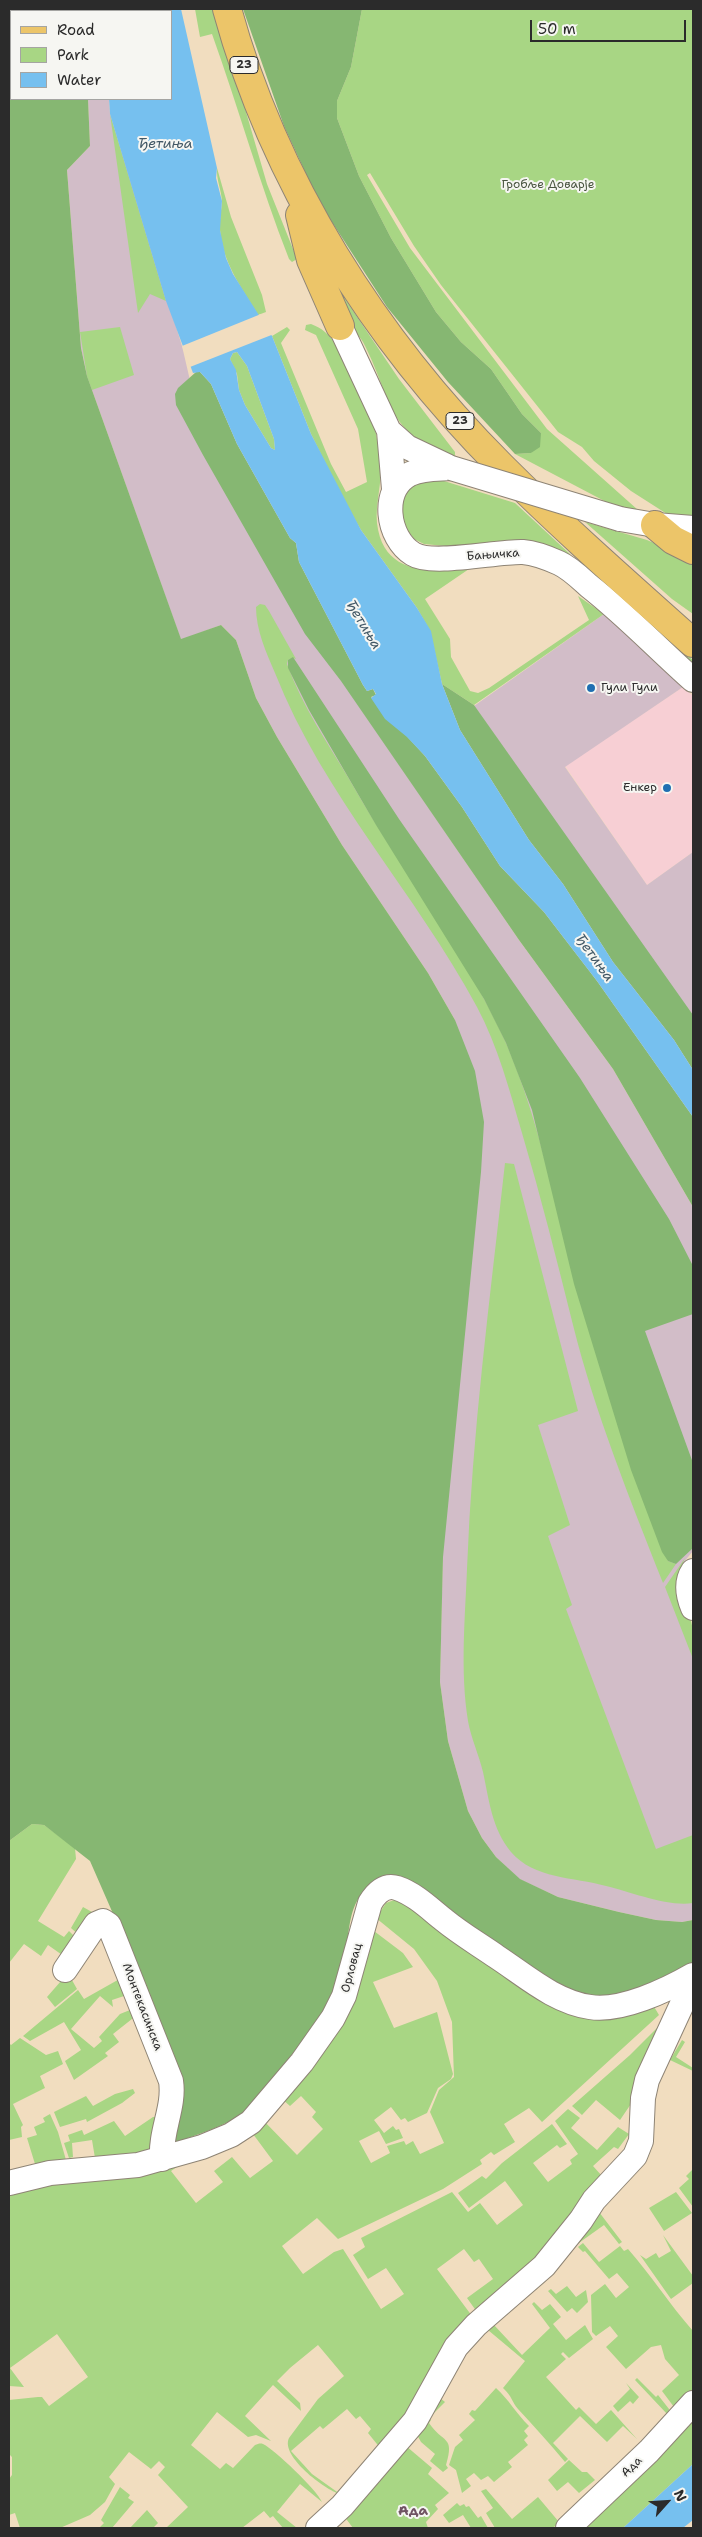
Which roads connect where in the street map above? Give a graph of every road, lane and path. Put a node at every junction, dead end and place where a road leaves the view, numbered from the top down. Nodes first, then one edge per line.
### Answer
1 (227, 9) edge
2 (292, 179) junction
3 (340, 326) joint
4 (389, 431) junction
5 (451, 468) junction
6 (394, 489) junction
7 (655, 525) junction
8 (693, 528) edge
9 (693, 550) edge
10 (693, 643) edge
11 (693, 680) edge
12 (693, 1571) edge
13 (693, 1608) edge
14 (65, 1970) dead end
15 (687, 1978) edge
16 (162, 2159) junction
17 (9, 2183) edge
18 (693, 2403) edge
19 (318, 2528) edge
20 (568, 2528) edge

1 - 2 main road, 23
2 - 3 main road
2 - 10 main road, 23
3 - 4 street
4 - 5 street
4 - 6 street
5 - 6 street
5 - 7 street, bridge
6 - 11 street, Бањичка
7 - 8 street
7 - 9 main road
12 - 13 street
14 - 16 street, Монтекасинска
15 - 16 street, Орловац
15 - 19 street
16 - 17 street, Орловац
18 - 20 street, Ада

